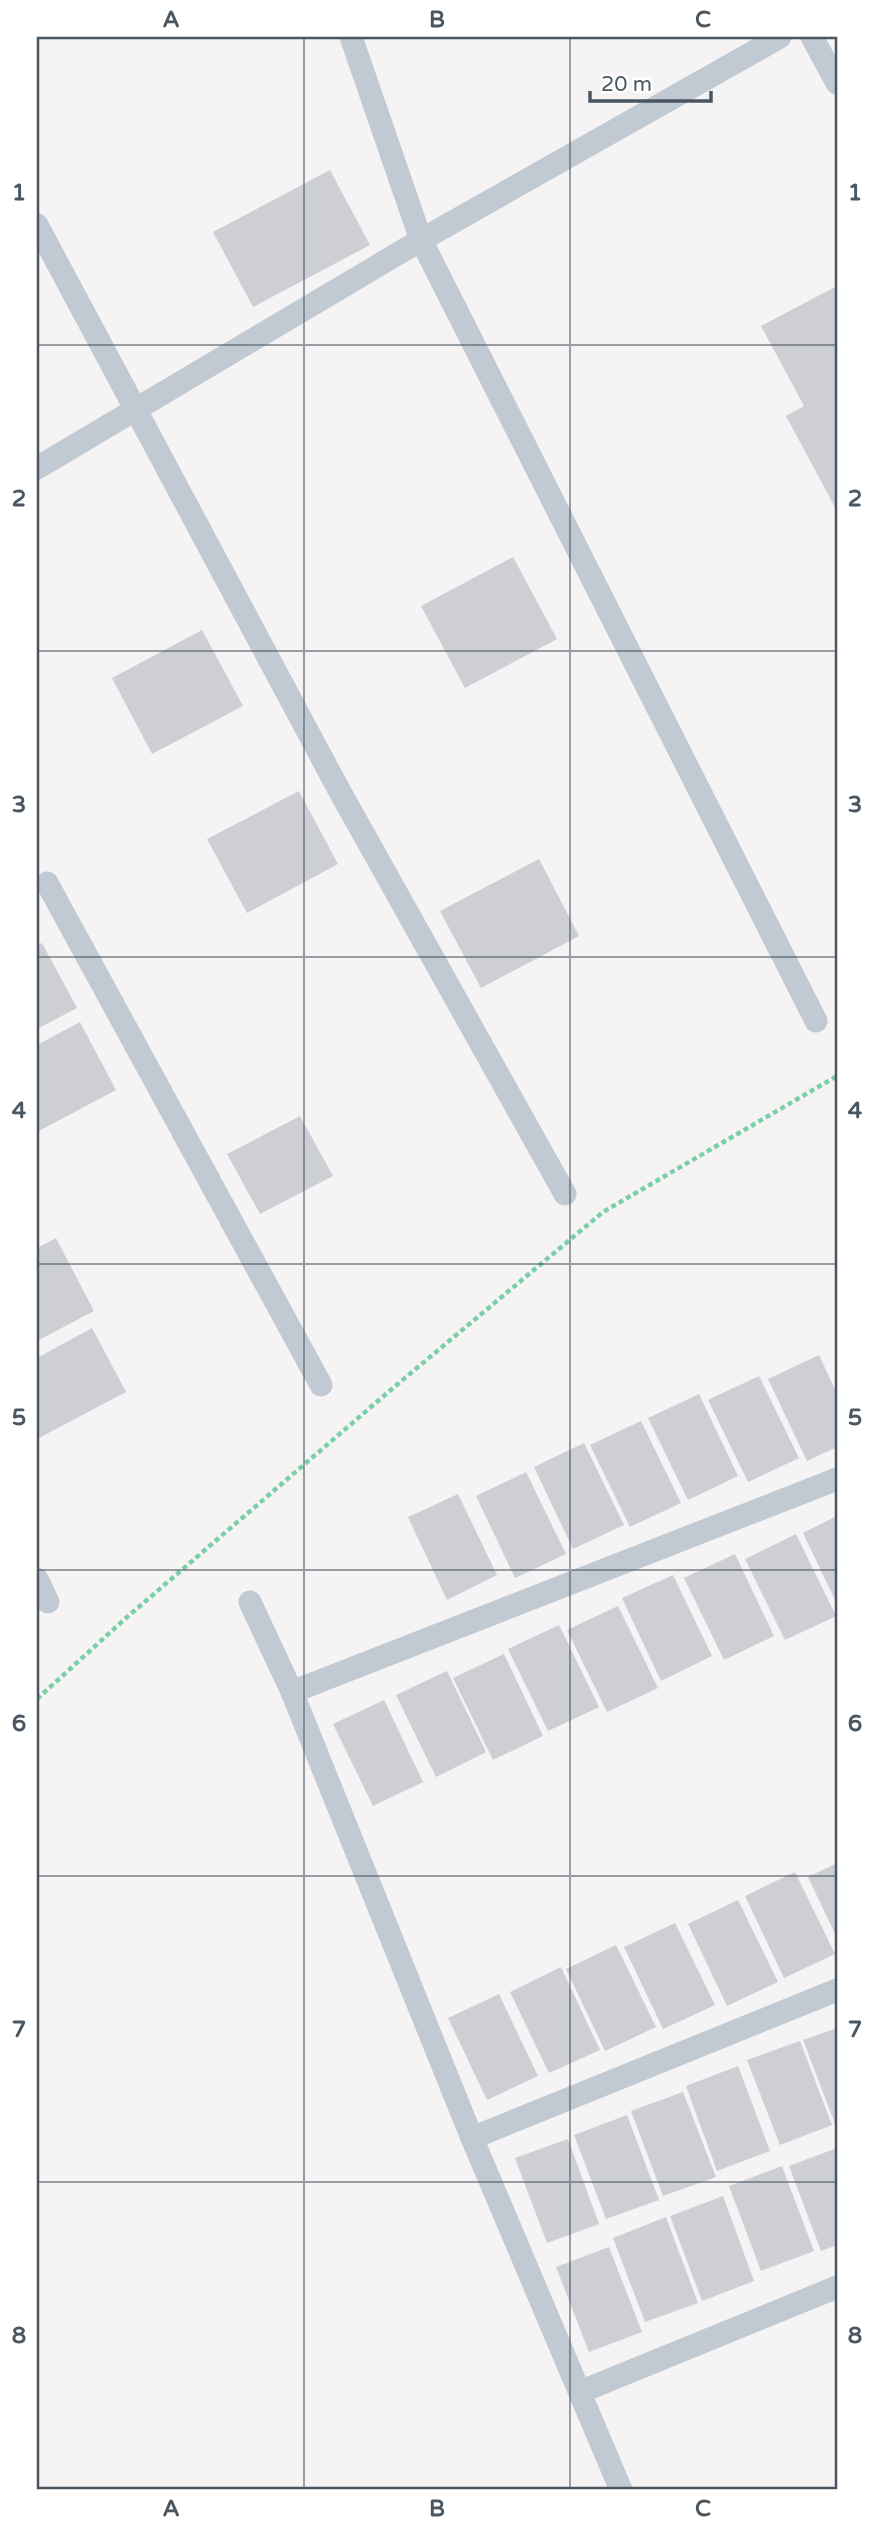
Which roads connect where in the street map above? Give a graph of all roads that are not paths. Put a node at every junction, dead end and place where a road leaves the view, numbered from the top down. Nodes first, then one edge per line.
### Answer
1 (351, 37) edge
2 (780, 37) edge
3 (812, 37) edge
4 (837, 83) edge
5 (37, 225) edge
6 (421, 240) junction
7 (135, 410) junction
8 (37, 468) edge
9 (40, 878) edge
10 (816, 1021) dead end
11 (565, 1194) dead end
12 (321, 1385) dead end
13 (837, 1479) edge
14 (37, 1579) edge
15 (48, 1602) dead end
16 (250, 1602) dead end
17 (292, 1692) junction
18 (837, 1990) edge
19 (472, 2138) junction
20 (837, 2287) edge
21 (580, 2392) junction
22 (621, 2490) edge

1 - 6 lane
2 - 6 lane
3 - 4 lane
5 - 7 lane
6 - 7 lane
6 - 10 lane
7 - 8 lane
7 - 11 lane
9 - 12 lane
13 - 17 lane
14 - 15 lane
16 - 17 lane
17 - 19 lane
18 - 19 lane
19 - 21 lane
20 - 21 lane
21 - 22 lane

